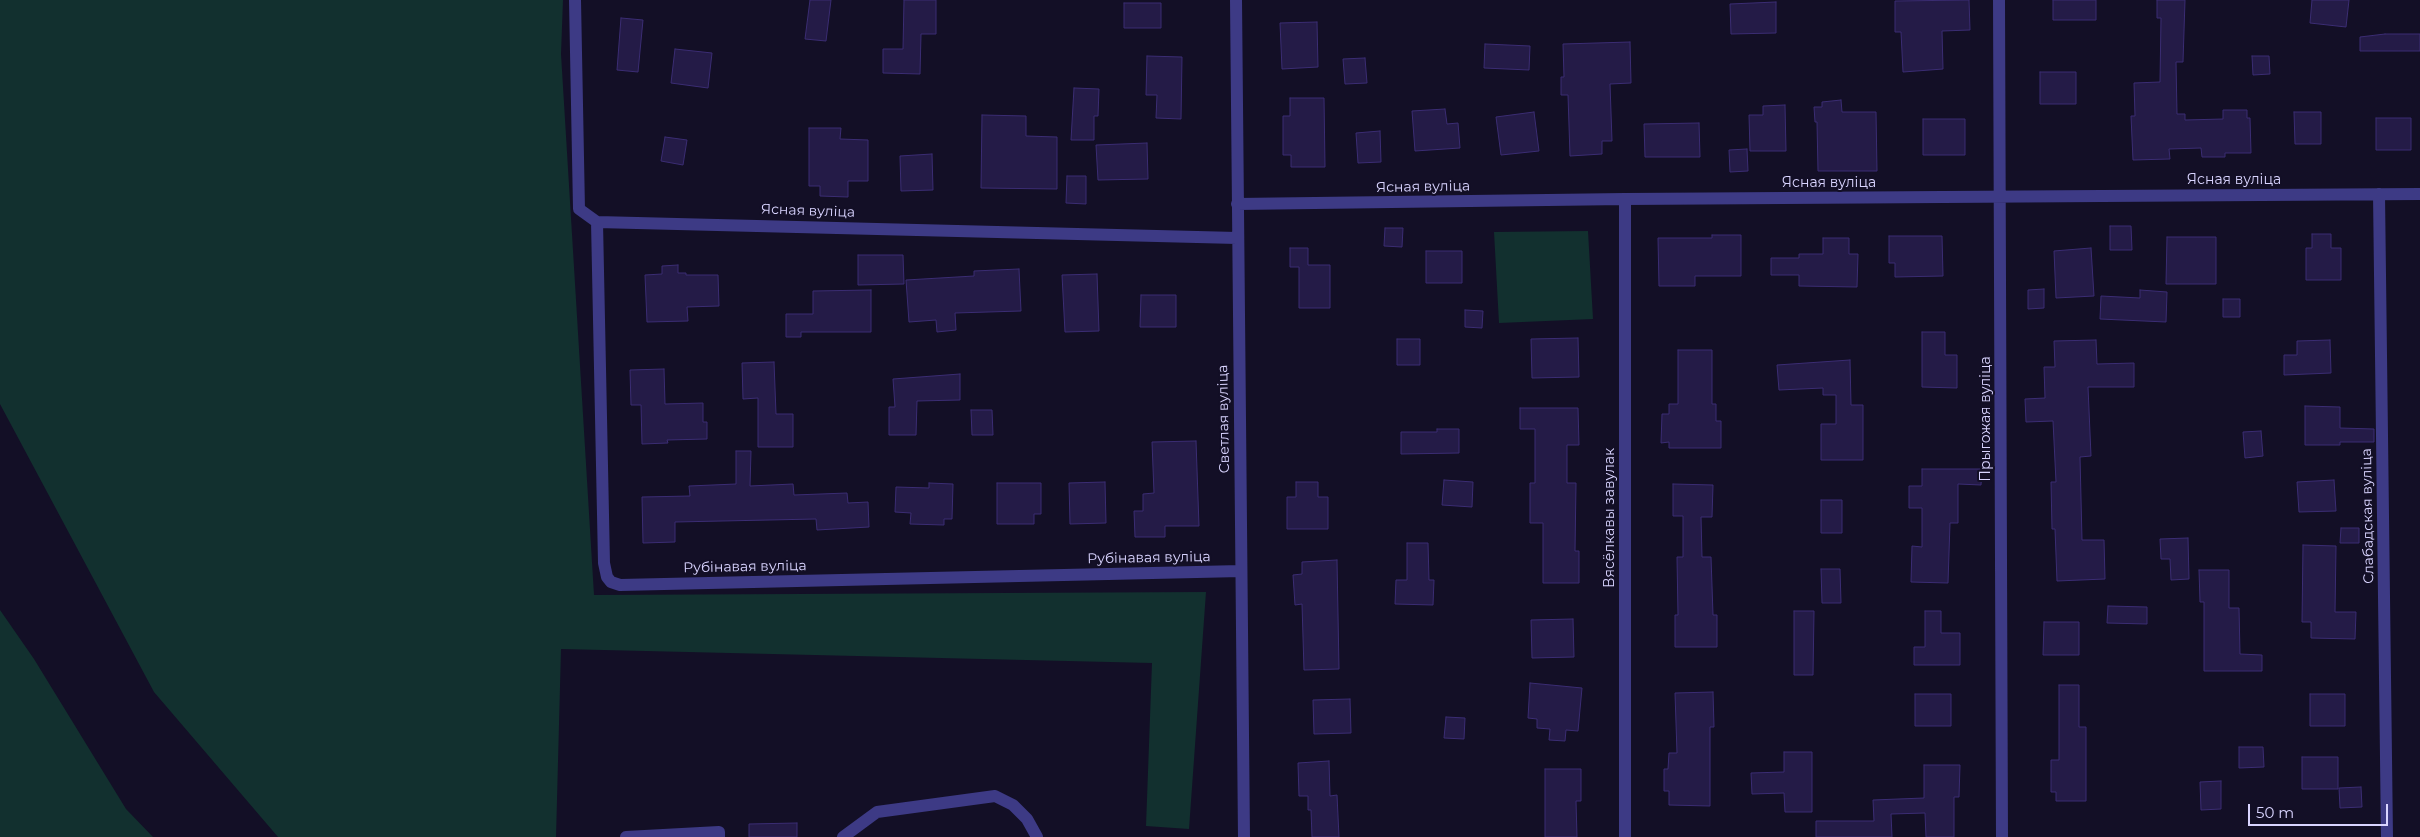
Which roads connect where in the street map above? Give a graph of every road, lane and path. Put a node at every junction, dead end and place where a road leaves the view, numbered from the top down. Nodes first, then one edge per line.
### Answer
1 (1236, 0) edge
2 (1999, 0) edge
3 (575, 6) edge
4 (2379, 194) junction
5 (2420, 194) edge
6 (2000, 197) junction
7 (1625, 199) junction
8 (1237, 204) junction
9 (597, 222) junction
10 (1237, 238) junction
11 (1241, 571) junction
12 (626, 837) edge
13 (719, 837) edge
14 (843, 837) edge
15 (1037, 837) edge
16 (1244, 837) edge
17 (1625, 837) edge
18 (2002, 837) edge
19 (2386, 837) edge

1 - 8 street, Светлая вуліца
2 - 6 street, Прыгожая вуліца
3 - 9 street
4 - 5 street, Ясная вуліца
4 - 6 street, Ясная вуліца
4 - 19 street, Слабадская вуліца
6 - 7 street, Ясная вуліца
6 - 18 street, Прыгожая вуліца
7 - 8 street, Ясная вуліца
7 - 17 street, Вясёлкавы завулак
8 - 10 street, Светлая вуліца
9 - 10 street, Ясная вуліца
9 - 11 street, Рубінавая вуліца
10 - 11 street, Светлая вуліца
11 - 16 street, Светлая вуліца
12 - 13 street
14 - 15 street

